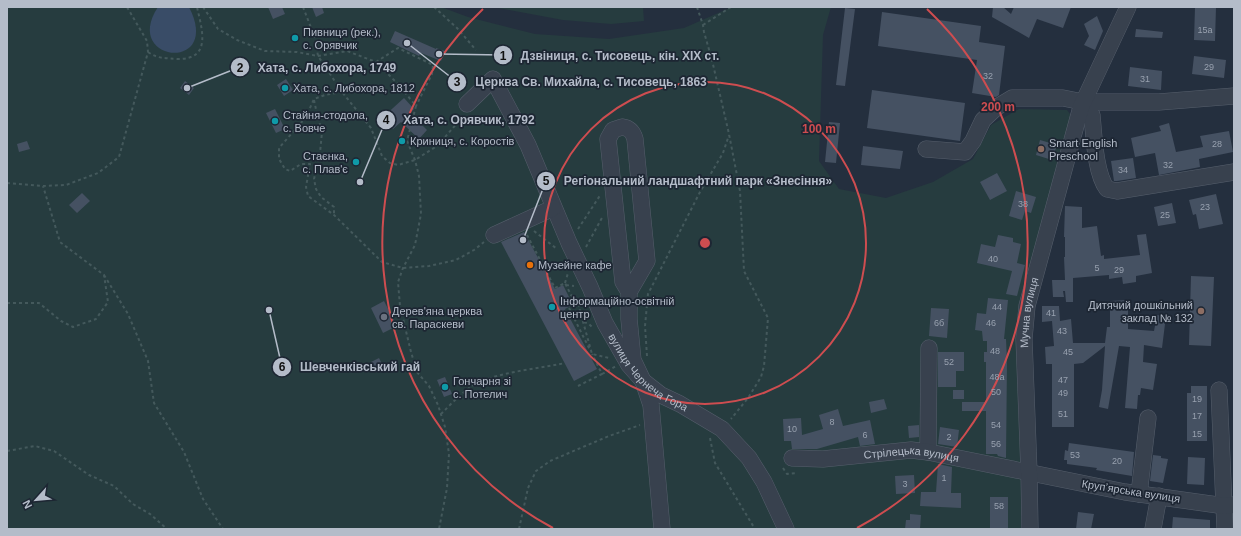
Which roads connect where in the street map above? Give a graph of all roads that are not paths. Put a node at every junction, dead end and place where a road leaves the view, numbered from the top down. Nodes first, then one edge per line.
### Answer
1 (1128, 7) edge
2 (1234, 96) edge
3 (467, 104) road end
4 (1082, 105) junction
5 (926, 149) dead end
6 (1234, 172) edge
7 (553, 208) junction
8 (494, 234) road end
9 (629, 292) junction
10 (929, 348) dead end
11 (643, 381) junction
12 (1220, 390) dead end
13 (1148, 418) dead end
14 (928, 452) junction
15 (791, 467) dead end
16 (1029, 472) junction
17 (1139, 494) junction
18 (1159, 496) junction
19 (1230, 505) edge
20 (662, 529) edge
21 (786, 529) edge
22 (1030, 529) edge
23 (1153, 529) edge
24 (1225, 529) edge

1 - 4 street, Мучна вулиця
2 - 4 street
3 - 7 street, вулиця Чернеча Гора
4 - 5 street
4 - 6 street
4 - 16 street, Мучна вулиця
7 - 8 street
7 - 11 street, вулиця Чернеча Гора
9 - 9 street
9 - 11 street
10 - 14 street
11 - 20 street
11 - 21 street, вулиця Чернеча Гора
12 - 19 street
13 - 17 street
14 - 15 street, Стрілецька вулиця
14 - 16 street, Стрілецька вулиця
16 - 17 street, Крупʼярська вулиця
16 - 22 street, Мучна вулиця
17 - 18 street, Крупʼярська вулиця
18 - 19 street, Крупʼярська вулиця
18 - 23 street
19 - 24 street

